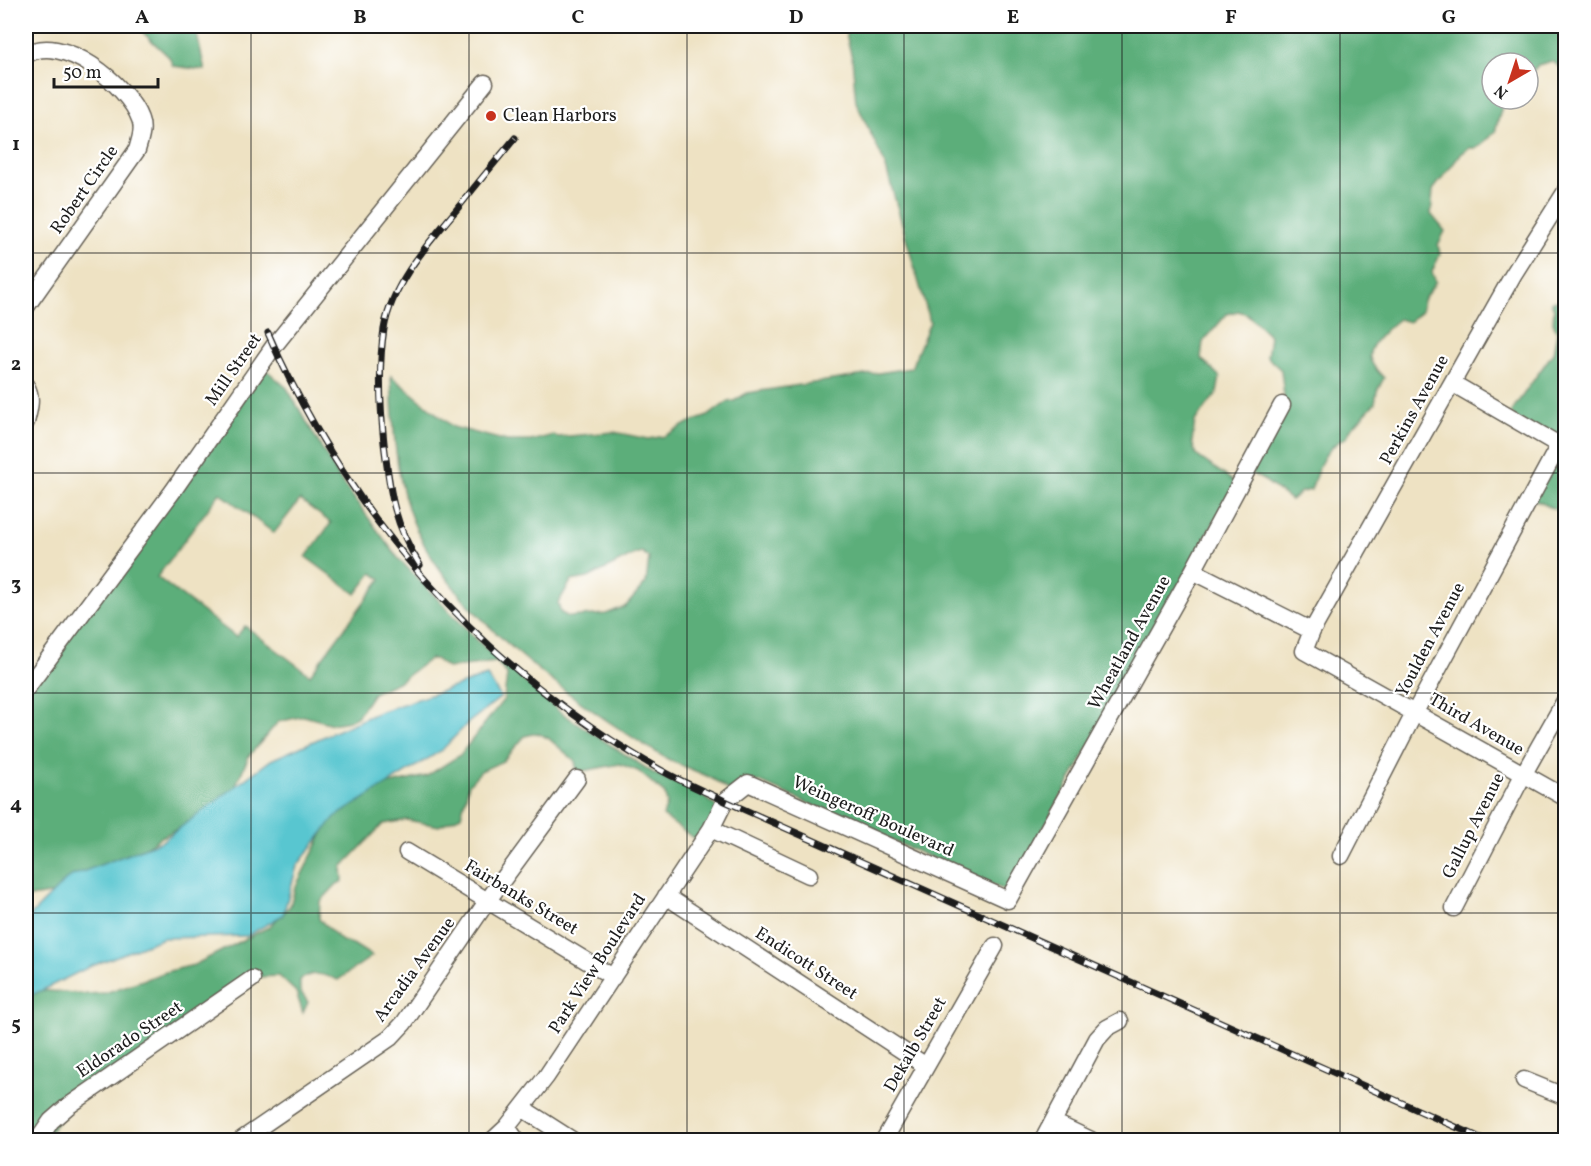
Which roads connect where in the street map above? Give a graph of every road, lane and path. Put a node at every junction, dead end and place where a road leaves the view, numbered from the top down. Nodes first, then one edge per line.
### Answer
1 (26, 55) edge
2 (485, 82) dead end
3 (1566, 191) edge
4 (26, 307) edge
5 (1452, 383) junction
6 (26, 386) edge
7 (1282, 405) dead end
8 (26, 422) edge
9 (1193, 571) junction
10 (1312, 631) junction
11 (1304, 651) joint
12 (26, 689) edge
13 (1566, 699) edge
14 (1415, 712) junction
15 (1523, 775) junction
16 (577, 779) dead end
17 (1566, 798) edge
18 (725, 801) joint
19 (711, 829) junction
20 (407, 852) dead end
21 (1341, 856) dead end
22 (809, 875) dead end
23 (666, 896) junction
24 (488, 900) junction
25 (1008, 900) joint
26 (1454, 908) dead end
27 (995, 946) dead end
28 (613, 977) junction
29 (252, 979) dead end
30 (1120, 1021) dead end
31 (926, 1066) junction
32 (1524, 1080) dead end
33 (1566, 1097) edge
34 (522, 1108) junction
35 (1053, 1122) junction
36 (511, 1134) edge
37 (38, 1140) edge
38 (241, 1140) edge
39 (493, 1140) edge
40 (572, 1140) edge
41 (884, 1140) edge
42 (1042, 1140) edge
43 (1091, 1140) edge

1 - 4 street, Robert Circle
2 - 12 street, Mill Street
3 - 5 street, Perkins Avenue
5 - 10 street, Perkins Avenue
5 - 14 street, Youlden Avenue
6 - 8 street
7 - 9 street, Wheatland Avenue
9 - 10 street
9 - 25 street, Wheatland Avenue
10 - 11 street, Perkins Avenue
11 - 14 street, Third Avenue
13 - 15 street, Gallup Avenue
14 - 15 street, Third Avenue
14 - 21 street, Youlden Avenue
15 - 17 street, Third Avenue
15 - 26 street, Gallup Avenue
16 - 24 street, Arcadia Avenue
18 - 19 street, Park View Boulevard
18 - 25 street, Weingeroff Boulevard
19 - 22 street
19 - 23 street, Park View Boulevard
20 - 24 street, Fairbanks Street
23 - 28 street, Park View Boulevard
23 - 31 street, Endicott Street
24 - 28 street, Fairbanks Street
24 - 38 street, Arcadia Avenue
27 - 31 street, Dekalb Street
28 - 34 street, Park View Boulevard
29 - 37 street, Eldorado Street
30 - 35 street
31 - 41 street, Dekalb Street
32 - 33 street
34 - 36 street, Park View Boulevard
34 - 40 street
35 - 42 street
35 - 43 street
36 - 39 street, Park View Boulevard

